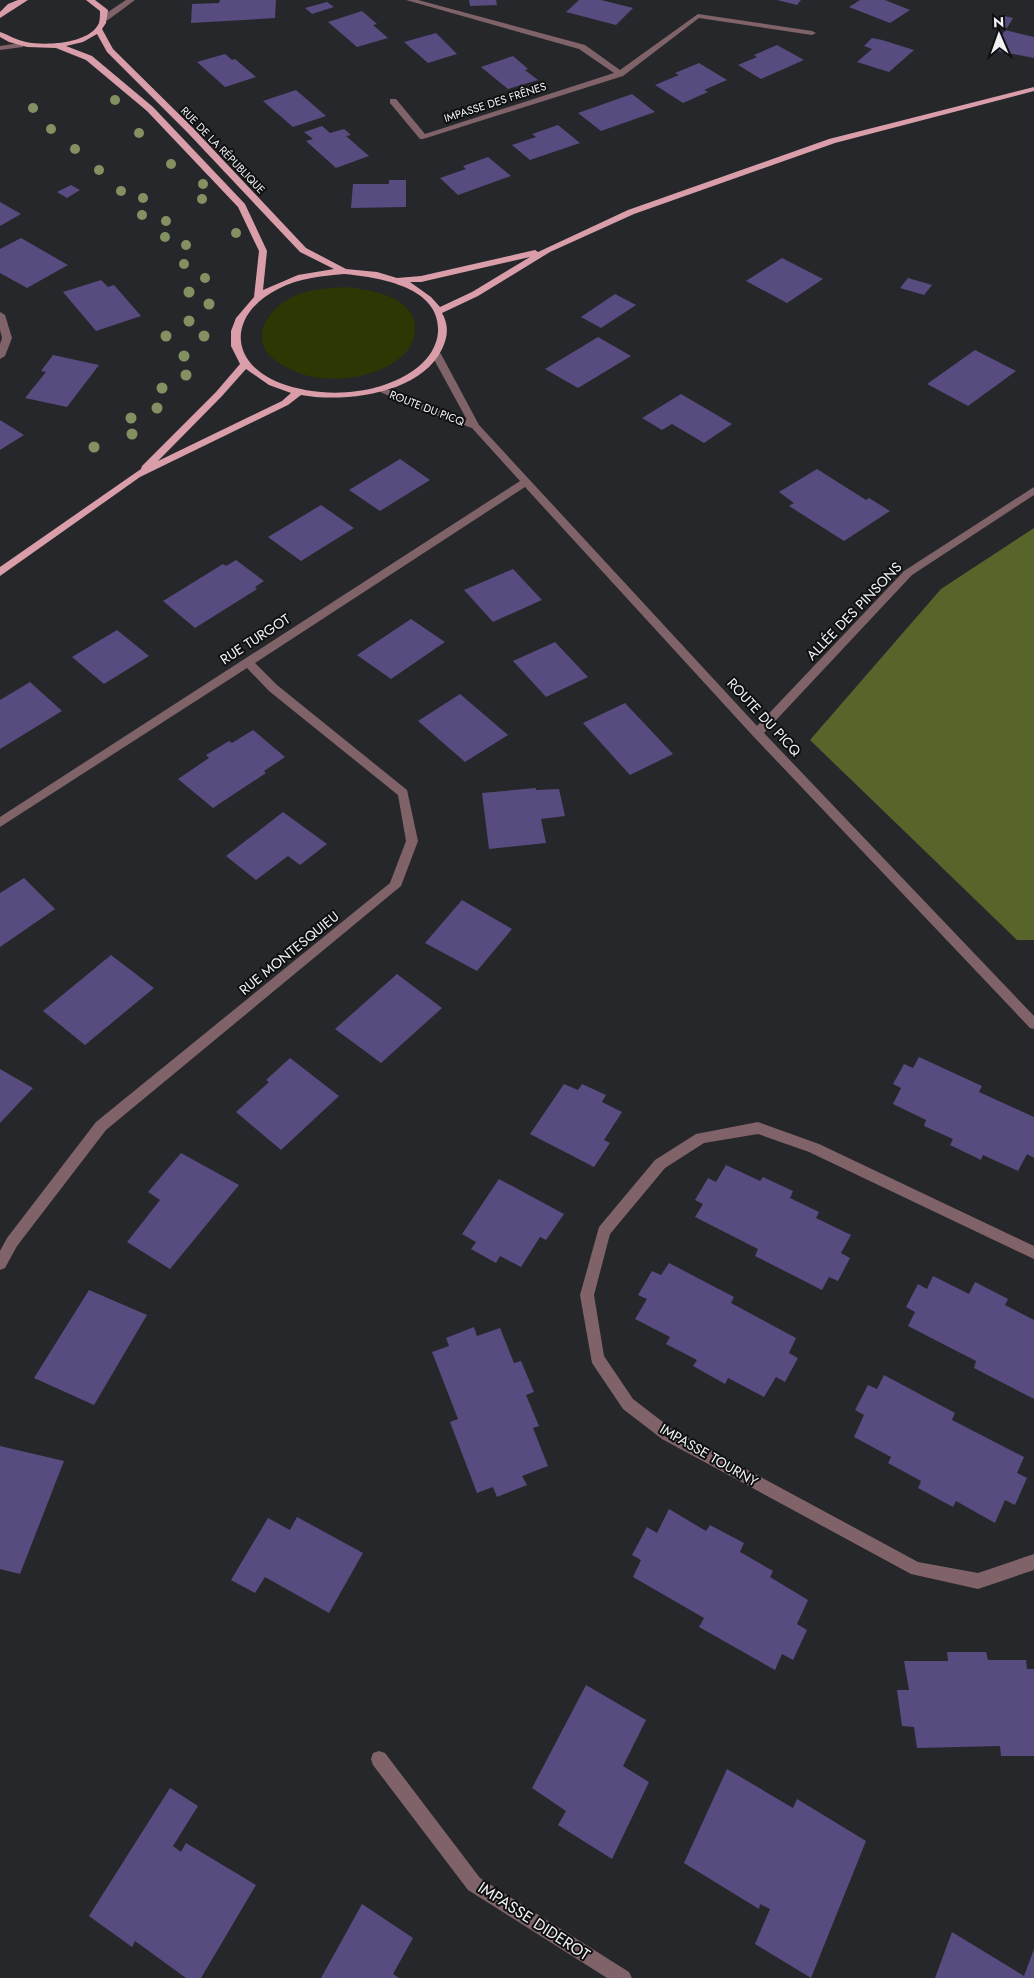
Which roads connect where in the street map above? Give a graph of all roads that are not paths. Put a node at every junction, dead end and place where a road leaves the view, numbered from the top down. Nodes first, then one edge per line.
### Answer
1 (24, 0) edge
2 (90, 0) edge
3 (131, 0) edge
4 (410, 0) edge
5 (1, 11) edge
6 (105, 18) junction
7 (98, 30) junction
8 (812, 33) dead end
9 (0, 34) edge
10 (20, 45) junction
11 (58, 46) junction
12 (0, 48) edge
13 (620, 74) junction
14 (1034, 89) edge
15 (393, 101) dead end
16 (547, 250) junction
17 (344, 271) junction
18 (398, 280) junction
19 (258, 297) junction
20 (439, 311) junction
21 (0, 315) edge
22 (436, 354) junction
23 (0, 356) edge
24 (245, 364) junction
25 (380, 389) junction
26 (299, 392) junction
27 (474, 426) junction
28 (137, 475) junction
29 (526, 481) junction
30 (1034, 490) edge
31 (0, 572) edge
32 (247, 661) junction
33 (758, 733) junction
34 (0, 823) edge
35 (1034, 1024) edge
36 (1034, 1253) edge
37 (0, 1264) edge
38 (1034, 1562) edge
39 (379, 1759) dead end
40 (624, 1978) edge

1 - 5 main road
2 - 6 main road
3 - 6 street
4 - 13 street
6 - 7 main road
7 - 11 main road
7 - 17 main road, RUE DE LA RÉPUBLIQUE
8 - 13 street, IMPASSE DES FRÊNES
9 - 10 main road
10 - 11 main road
10 - 12 street
11 - 19 main road, RUE DE LA RÉPUBLIQUE
13 - 15 street, IMPASSE DES FRÊNES
14 - 16 main road
16 - 18 main road
16 - 20 main road
17 - 18 main road
17 - 19 main road
18 - 20 main road
19 - 24 main road
20 - 22 main road
21 - 23 street
22 - 25 main road
22 - 27 street, ROUTE DU PICQ
24 - 26 main road
24 - 28 main road
25 - 26 main road
25 - 27 street, ROUTE DU PICQ
26 - 28 main road
27 - 29 street, ROUTE DU PICQ
28 - 31 main road
29 - 32 street, RUE TURGOT
29 - 33 street, ROUTE DU PICQ
30 - 33 street, ALLÉE DES PINSONS
32 - 34 street, RUE TURGOT
32 - 37 street, RUE MONTESQUIEU
33 - 35 street, ROUTE DU PICQ
36 - 38 street, IMPASSE TOURNY
39 - 40 street, IMPASSE DIDEROT

